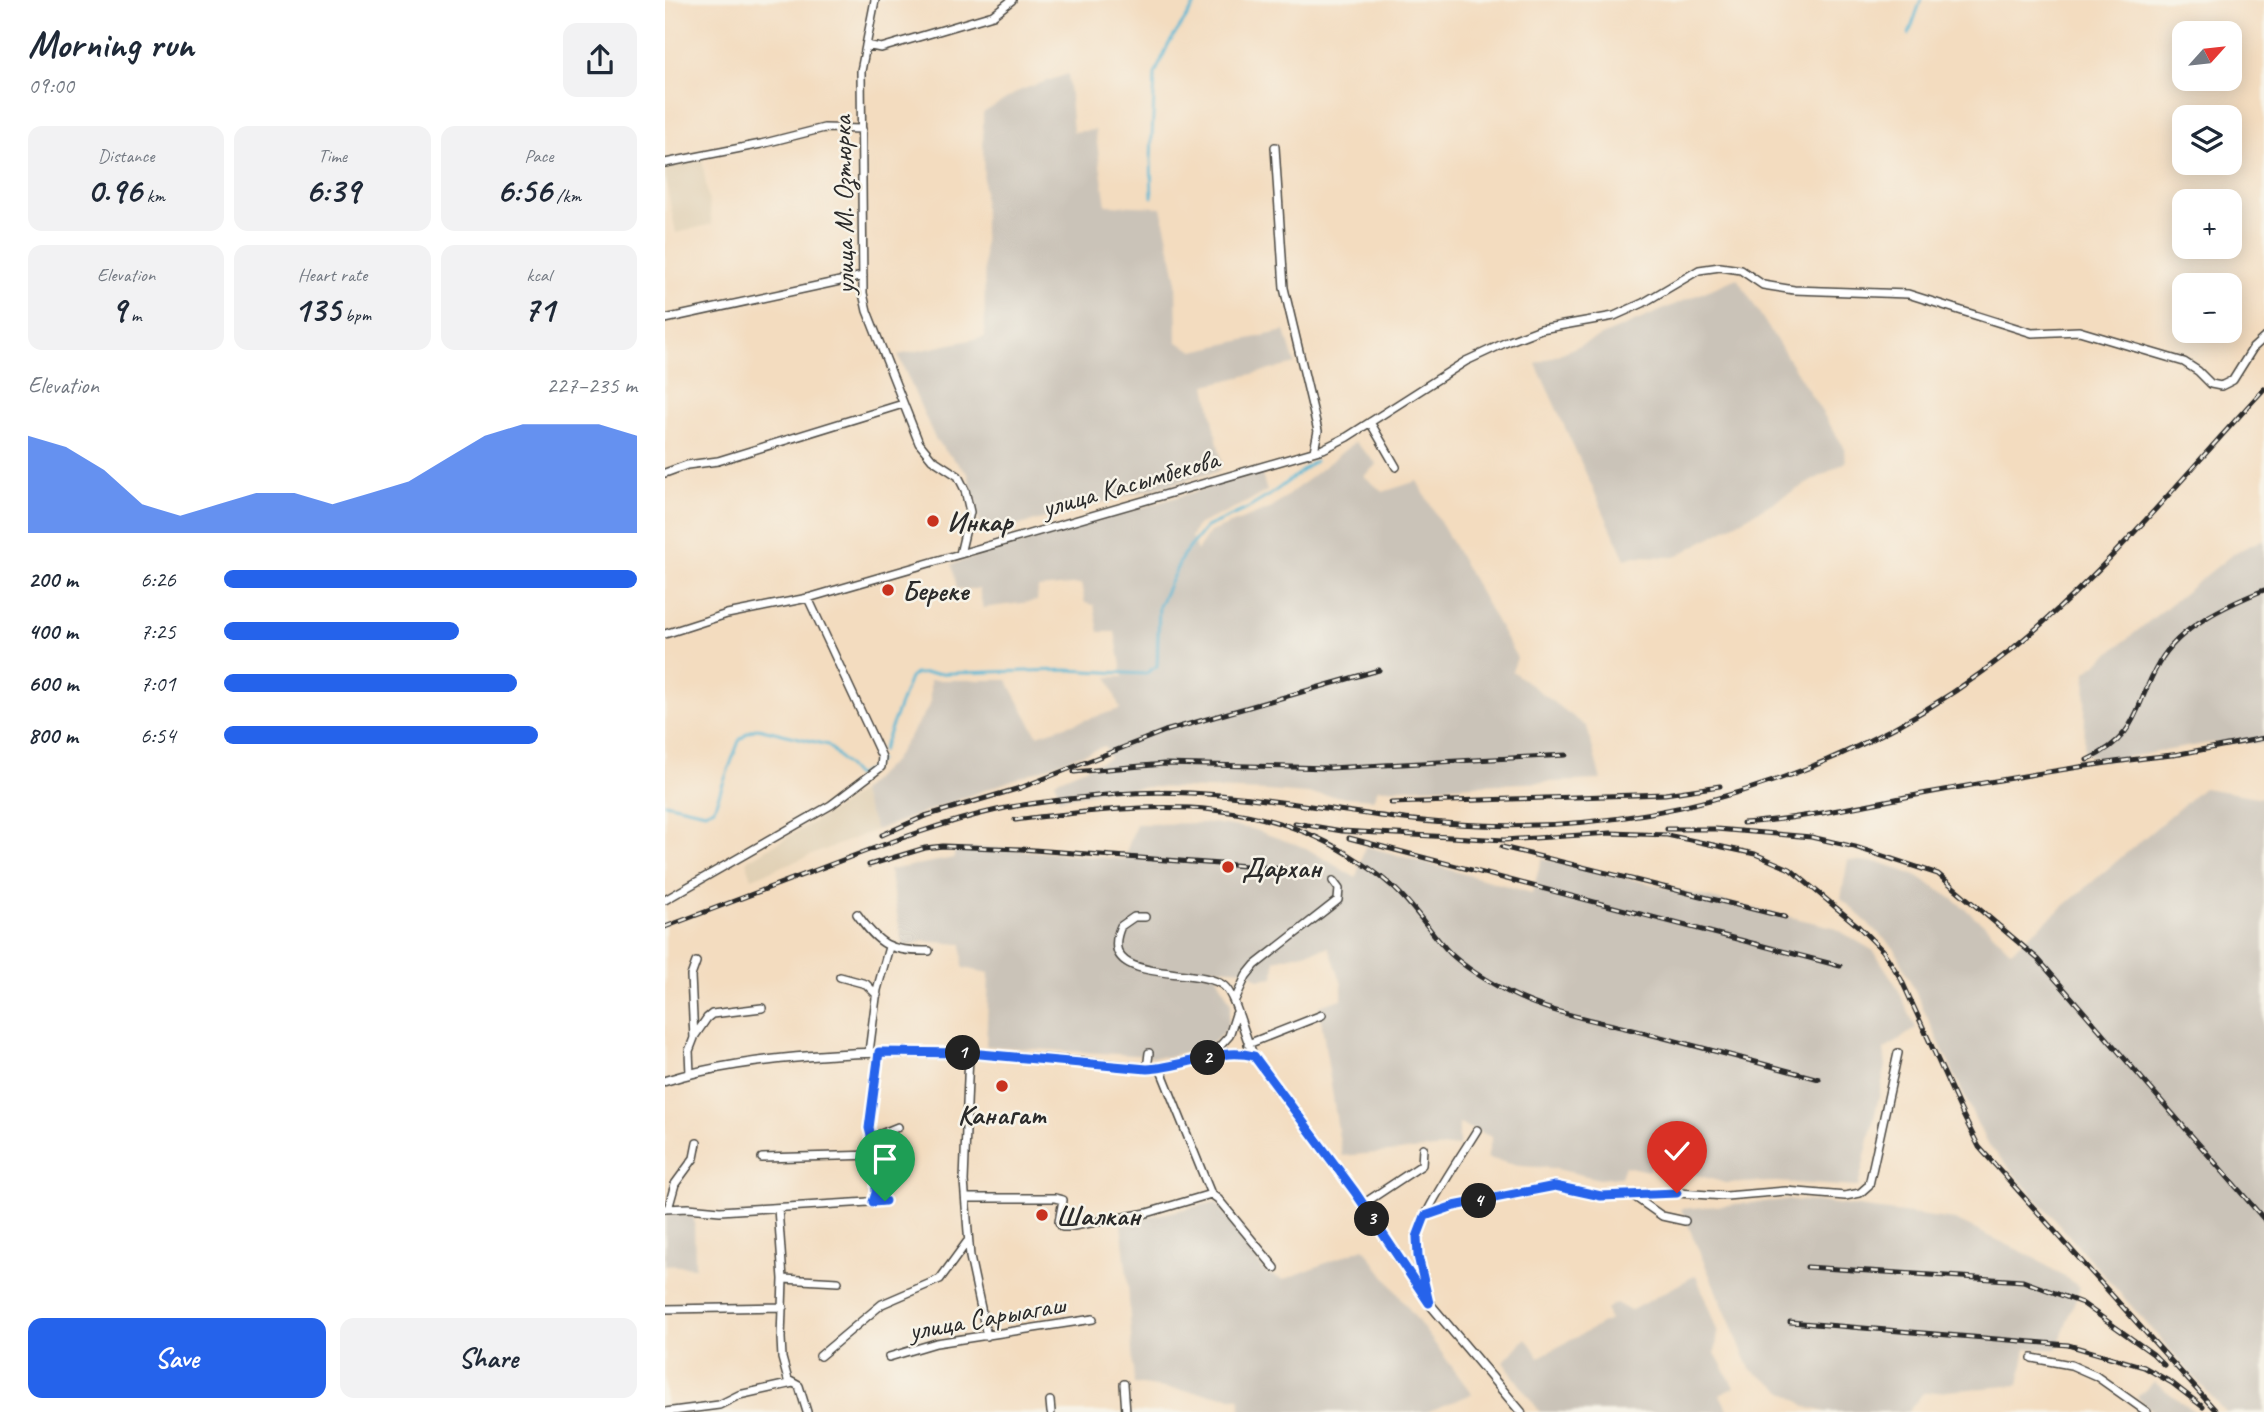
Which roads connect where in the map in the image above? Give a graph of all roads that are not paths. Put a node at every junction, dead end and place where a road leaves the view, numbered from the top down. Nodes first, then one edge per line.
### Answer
1 (875, 0) edge
2 (1012, 0) edge
3 (866, 45) junction
4 (862, 129) junction
5 (1275, 147) dead end
6 (665, 163) edge
7 (863, 276) junction
8 (665, 319) edge
9 (2264, 338) edge
10 (903, 404) junction
11 (1370, 422) junction
12 (1314, 451) junction
13 (1396, 467) dead end
14 (665, 473) edge
15 (960, 554) junction
16 (808, 598) junction
17 (665, 634) edge
18 (1333, 881) dead end
19 (665, 900) edge
20 (856, 914) dead end
21 (1146, 916) dead end
22 (889, 947) junction
23 (929, 951) dead end
24 (696, 962) dead end
25 (840, 977) dead end
26 (877, 995) junction
27 (1234, 1002) junction
28 (762, 1008) dead end
29 (1236, 1011) junction
30 (1322, 1016) dead end
31 (694, 1038) junction
32 (1248, 1044) junction
33 (869, 1052) junction
34 (879, 1052) junction
35 (969, 1053) junction
36 (1149, 1053) dead end
37 (1898, 1054) dead end
38 (1254, 1056) junction
39 (1210, 1057) junction
40 (1160, 1068) junction
41 (1147, 1069) junction
42 (690, 1074) junction
43 (665, 1081) edge
44 (898, 1127) dead end
45 (1477, 1130) dead end
46 (871, 1138) junction
47 (697, 1143) dead end
48 (1423, 1148) dead end
49 (876, 1155) junction
50 (762, 1158) dead end
51 (1211, 1194) junction
52 (1634, 1196) junction
53 (967, 1198) junction
54 (885, 1201) dead end
55 (873, 1202) junction
56 (1363, 1204) junction
57 (778, 1208) junction
58 (666, 1209) edge
59 (1425, 1216) junction
60 (1685, 1221) dead end
61 (968, 1241) junction
62 (1275, 1268) dead end
63 (783, 1279) junction
64 (838, 1282) dead end
65 (1429, 1303) junction
66 (783, 1307) junction
67 (665, 1309) edge
68 (1093, 1320) dead end
69 (987, 1336) junction
70 (820, 1356) dead end
71 (889, 1357) dead end
72 (2032, 1358) dead end
73 (793, 1383) junction
74 (1124, 1384) dead end
75 (1050, 1401) dead end
76 (719, 1409) edge
77 (665, 1412) edge
78 (807, 1412) edge
79 (1051, 1412) edge
80 (1126, 1412) edge
81 (1521, 1412) edge
82 (2147, 1412) edge

1 - 3 street, улица М. Озтюрка
2 - 3 street
3 - 4 street, улица М. Озтюрка
4 - 6 street
4 - 7 street, улица М. Озтюрка
5 - 12 street
7 - 8 street
7 - 10 street, улица М. Озтюрка
9 - 11 street, улица Касымбекова
10 - 14 street
10 - 15 street, улица М. Озтюрка
11 - 12 street, улица Касымбекова
11 - 13 street
12 - 15 street, улица Касымбекова
15 - 16 street, улица Касымбекова
16 - 17 street, улица Касымбекова
16 - 19 street
18 - 27 street
20 - 22 street
21 - 27 street
22 - 23 street
22 - 26 street
24 - 31 street
25 - 26 street
26 - 33 street
27 - 29 street
28 - 31 street
29 - 32 street
29 - 39 street
30 - 32 street
31 - 42 street
32 - 38 street
33 - 34 street
33 - 42 street
34 - 35 street
34 - 46 street
35 - 41 street
35 - 53 street
36 - 41 street
37 - 52 street
38 - 39 street
38 - 56 street
39 - 40 street
40 - 41 street
40 - 51 street
42 - 43 street
44 - 46 street
45 - 59 street
46 - 49 street
47 - 58 street
48 - 56 street
49 - 50 street
49 - 55 street
51 - 53 street
51 - 62 street
52 - 59 street
52 - 60 street
53 - 61 street
54 - 55 street
55 - 57 street
56 - 65 street
57 - 58 street
57 - 63 street
59 - 65 street
61 - 69 street
61 - 70 street
63 - 64 street
63 - 66 street
65 - 81 street
66 - 67 street
66 - 73 street
68 - 69 street, улица Сарыагаш
69 - 71 street, улица Сарыагаш
72 - 82 street
73 - 76 street
73 - 78 street
74 - 80 street
75 - 79 street
76 - 77 street

